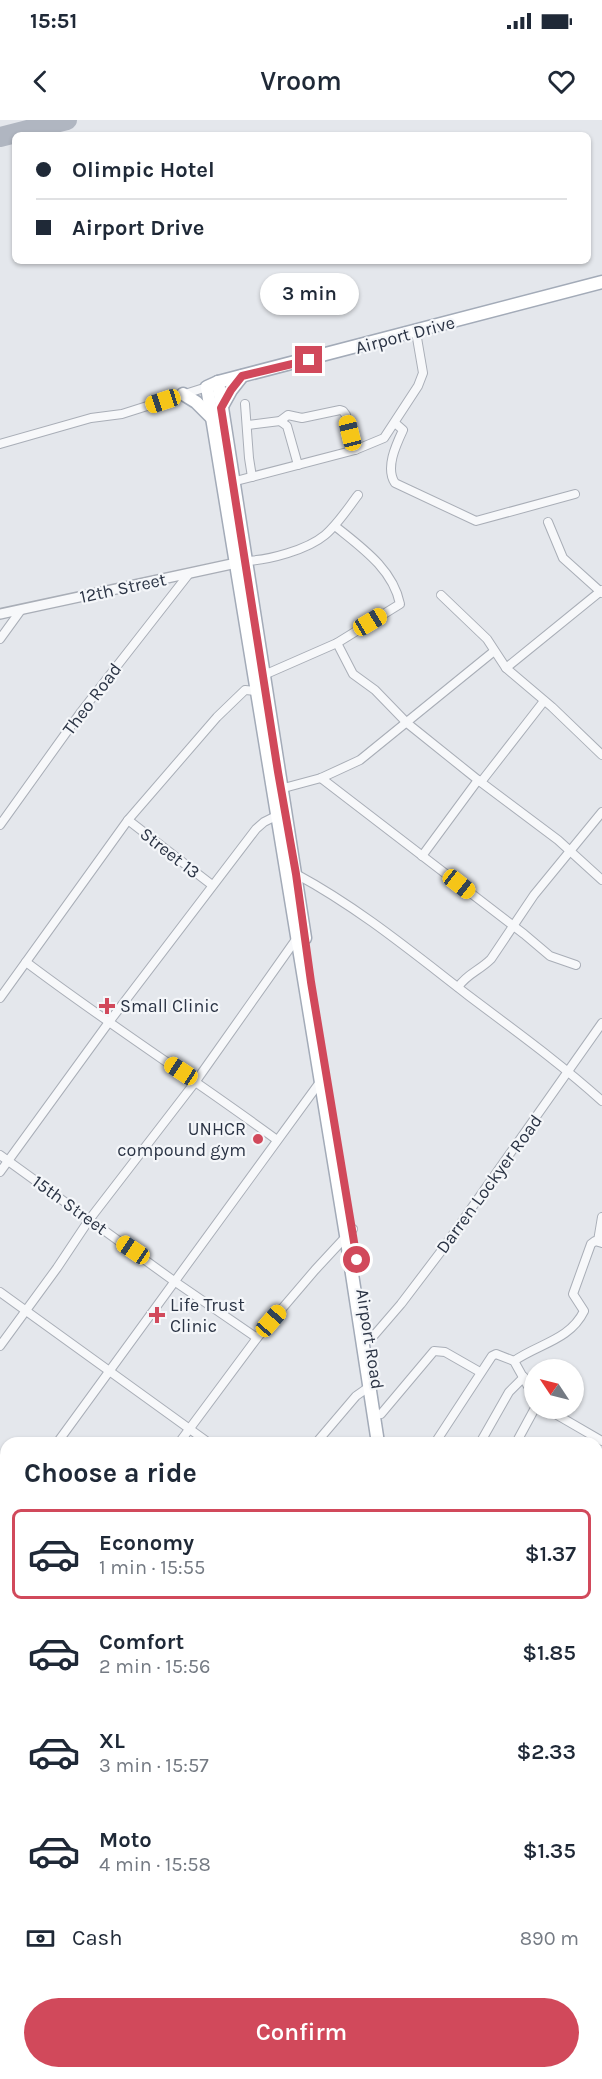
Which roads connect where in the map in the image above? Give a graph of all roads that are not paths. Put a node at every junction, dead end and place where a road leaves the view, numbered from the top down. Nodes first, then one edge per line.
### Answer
1 (602, 282) edge
2 (416, 332) junction
3 (242, 376) junction
4 (213, 384) junction
5 (183, 394) junction
6 (245, 404) dead end
7 (221, 408) junction
8 (213, 419) junction
9 (280, 421) junction
10 (395, 423) junction
11 (248, 425) junction
12 (0, 444) edge
13 (355, 450) junction
14 (298, 465) junction
15 (252, 477) junction
16 (232, 482) junction
17 (575, 494) dead end
18 (358, 495) dead end
19 (548, 522) dead end
20 (335, 526) junction
21 (241, 562) junction
22 (188, 575) junction
23 (601, 591) edge
24 (441, 595) dead end
25 (21, 610) junction
26 (0, 614) edge
27 (0, 639) edge
28 (338, 643) junction
29 (493, 651) junction
30 (506, 668) junction
31 (264, 675) junction
32 (257, 691) junction
33 (544, 701) junction
34 (407, 723) junction
35 (602, 755) edge
36 (321, 778) junction
37 (480, 781) junction
38 (280, 789) junction
39 (602, 812) edge
40 (276, 816) junction
41 (128, 820) junction
42 (0, 825) edge
43 (570, 850) junction
44 (422, 856) junction
45 (296, 874) junction
46 (602, 880) edge
47 (212, 885) junction
48 (513, 926) junction
49 (300, 937) junction
50 (26, 962) junction
51 (576, 964) dead end
52 (458, 987) junction
53 (0, 998) edge
54 (109, 1022) junction
55 (602, 1023) edge
56 (569, 1071) junction
57 (196, 1081) junction
58 (320, 1082) junction
59 (602, 1101) edge
60 (277, 1140) junction
61 (0, 1155) edge
62 (8, 1161) junction
63 (0, 1172) edge
64 (602, 1217) edge
65 (89, 1220) junction
66 (350, 1232) junction
67 (600, 1242) edge
68 (174, 1281) junction
69 (0, 1292) edge
70 (26, 1311) junction
71 (257, 1338) junction
72 (370, 1340) junction
73 (0, 1346) edge
74 (514, 1361) junction
75 (109, 1371) junction
76 (480, 1372) junction
77 (524, 1377) joint
78 (373, 1385) junction
79 (381, 1414) junction
80 (529, 1419) edge
81 (563, 1419) edge
82 (189, 1429) junction
83 (61, 1437) edge
84 (183, 1437) edge
85 (200, 1437) edge
86 (321, 1437) edge
87 (377, 1437) edge
88 (385, 1437) edge
89 (439, 1437) edge
90 (483, 1437) edge
91 (519, 1437) edge
92 (593, 1437) edge

1 - 2 main road, Airport Drive
2 - 3 main road, Airport Drive
2 - 10 street
3 - 4 main road, Airport Drive
3 - 7 main road
4 - 5 street
4 - 7 main road, Airport Road
4 - 8 main road, Airport Road
5 - 8 main road
5 - 12 street
6 - 11 street
7 - 16 main road, Airport Road
8 - 21 main road, Airport Road
9 - 11 street
9 - 13 street
9 - 14 street
10 - 13 street
10 - 17 street
11 - 15 street
13 - 14 street
14 - 15 street
15 - 16 street
16 - 21 main road, Airport Road
18 - 20 street
19 - 23 street
20 - 21 street
20 - 28 street
21 - 22 street, 12th Street
21 - 31 main road, Airport Road
21 - 32 main road, Airport Road
22 - 25 street, 12th Street
22 - 42 street, Theo Road
23 - 30 street
24 - 29 street
25 - 26 street, 12th Street
25 - 27 street
28 - 31 street
28 - 34 street
29 - 30 street
29 - 34 street
30 - 33 street
31 - 38 main road, Airport Road
32 - 40 main road, Airport Road
32 - 41 street
33 - 35 street
33 - 37 street
34 - 36 street
34 - 37 street
36 - 38 street
36 - 44 street
37 - 43 street
37 - 44 street
38 - 45 main road, Airport Road
39 - 43 street
40 - 47 street
40 - 49 main road, Airport Road
41 - 47 street, Street 13
41 - 50 street
43 - 46 street
43 - 48 street
44 - 48 street
45 - 49 main road, Airport Road
45 - 52 street
47 - 54 street
48 - 51 street
48 - 52 street
49 - 57 street
49 - 58 main road, Airport Road
49 - 66 main road, Airport Road
50 - 53 street
50 - 54 street
52 - 56 street
54 - 57 street
54 - 62 street
55 - 56 street, Darren Lockyer Road
56 - 59 street
56 - 72 street, Darren Lockyer Road
57 - 60 street
57 - 65 street
58 - 60 street
58 - 66 main road, Airport Road
60 - 68 street
61 - 62 street, 15th Street
62 - 63 street
62 - 65 street, 15th Street
64 - 67 street
65 - 68 street, 15th Street
65 - 70 street
66 - 71 street
66 - 72 main road, Airport Road
66 - 78 main road, Airport Road
67 - 74 street
68 - 71 street, 15th Street
68 - 75 street
69 - 70 street
70 - 73 street
70 - 75 street
71 - 82 street
72 - 78 main road, Airport Road
74 - 76 street
74 - 77 street
75 - 82 street
75 - 83 street
76 - 79 street
76 - 89 street
77 - 90 street
78 - 79 main road, Airport Road
78 - 86 street
78 - 87 main road, Airport Road
79 - 88 main road, Airport Road
80 - 91 street
81 - 92 street
82 - 84 street
82 - 85 street

